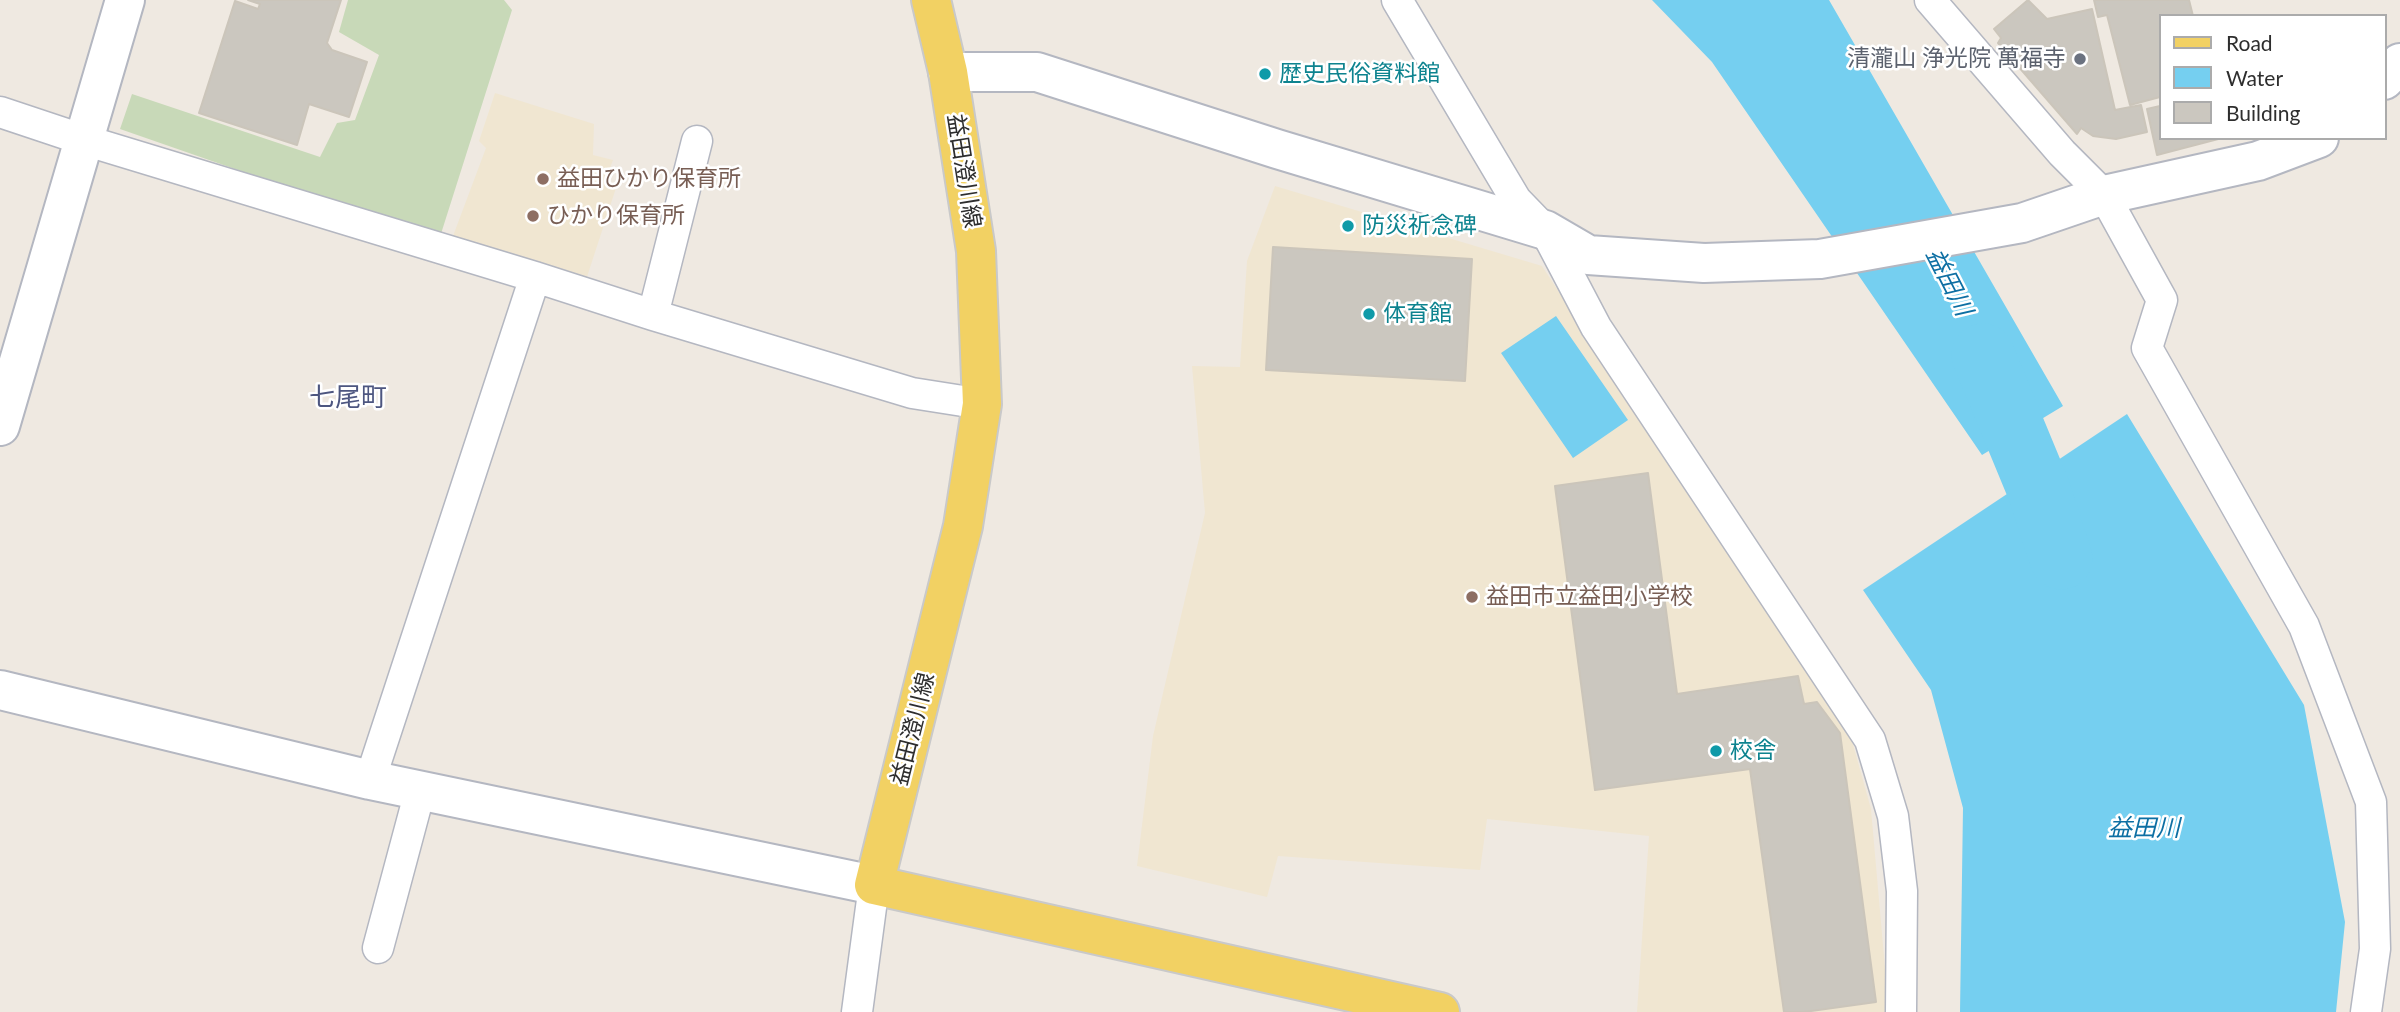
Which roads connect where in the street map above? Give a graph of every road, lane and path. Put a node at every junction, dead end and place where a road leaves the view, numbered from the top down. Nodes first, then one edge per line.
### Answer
1 (125, 0) edge
2 (930, 0) edge
3 (1397, 0) edge
4 (1930, 0) edge
5 (2400, 63) edge
6 (948, 72) junction
7 (2386, 78) edge
8 (0, 112) edge
9 (84, 140) junction
10 (2314, 140) edge
11 (697, 141) dead end
12 (2104, 195) junction
13 (1545, 230) junction
14 (535, 277) junction
15 (653, 315) junction
16 (982, 404) junction
17 (0, 424) edge
18 (0, 690) edge
19 (370, 780) junction
20 (420, 791) junction
21 (874, 885) junction
22 (379, 948) dead end
23 (857, 1012) edge
24 (1440, 1012) edge
25 (1901, 1012) edge
26 (2366, 1012) edge

1 - 9 street
2 - 6 main road, 益田澄川線
3 - 13 street
4 - 12 street
5 - 7 street
6 - 13 street
6 - 16 main road, 益田澄川線
8 - 9 street
9 - 14 street
9 - 17 street
10 - 12 street
11 - 15 street
12 - 13 street
12 - 26 street
13 - 25 street
14 - 15 street
14 - 19 street
15 - 16 street
16 - 21 main road, 益田澄川線
18 - 19 street
19 - 20 street
20 - 21 street
20 - 22 street
21 - 23 street
21 - 24 main road

